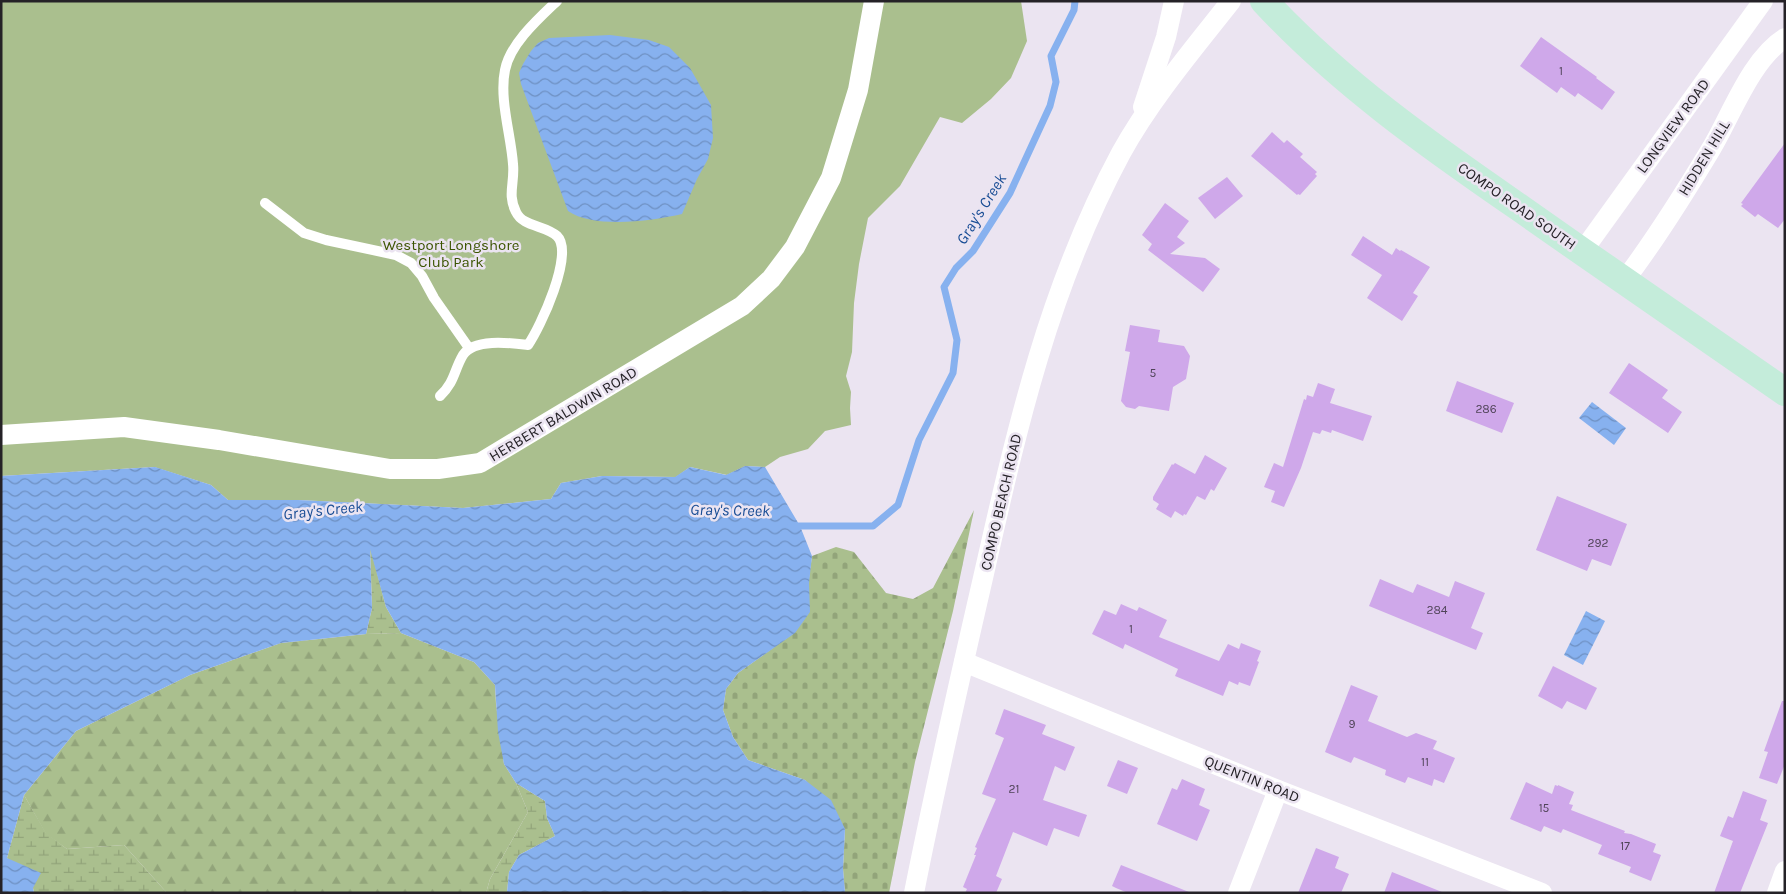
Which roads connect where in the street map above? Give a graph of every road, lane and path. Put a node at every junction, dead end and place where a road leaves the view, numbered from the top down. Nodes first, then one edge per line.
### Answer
1 (557, 1) edge
2 (874, 1) edge
3 (1174, 1) edge
4 (1231, 1) edge
5 (1264, 1) edge
6 (1764, 1) edge
7 (1785, 38) edge
8 (1136, 127) junction
9 (265, 203) dead end
10 (1582, 252) junction
11 (1624, 281) junction
12 (469, 348) junction
13 (1785, 392) edge
14 (440, 396) dead end
15 (1, 435) edge
16 (964, 662) junction
17 (1278, 790) junction
18 (1785, 871) edge
19 (914, 893) edge
20 (1238, 893) edge
21 (1542, 893) edge
22 (1777, 893) edge

1 - 12 lane
2 - 15 street, HERBERT BALDWIN ROAD
3 - 8 street, COMPO BEACH ROAD
4 - 8 street, COMPO BEACH ROAD
5 - 10 street, COMPO ROAD SOUTH
6 - 10 street, LONGVIEW ROAD
7 - 11 street, HIDDEN HILL
8 - 16 street, COMPO BEACH ROAD
9 - 12 lane
10 - 11 street, COMPO ROAD SOUTH
11 - 13 street, COMPO ROAD SOUTH
12 - 14 lane
16 - 17 street, QUENTIN ROAD
16 - 19 street, COMPO BEACH ROAD
17 - 20 street
17 - 21 street, QUENTIN ROAD
18 - 22 street

